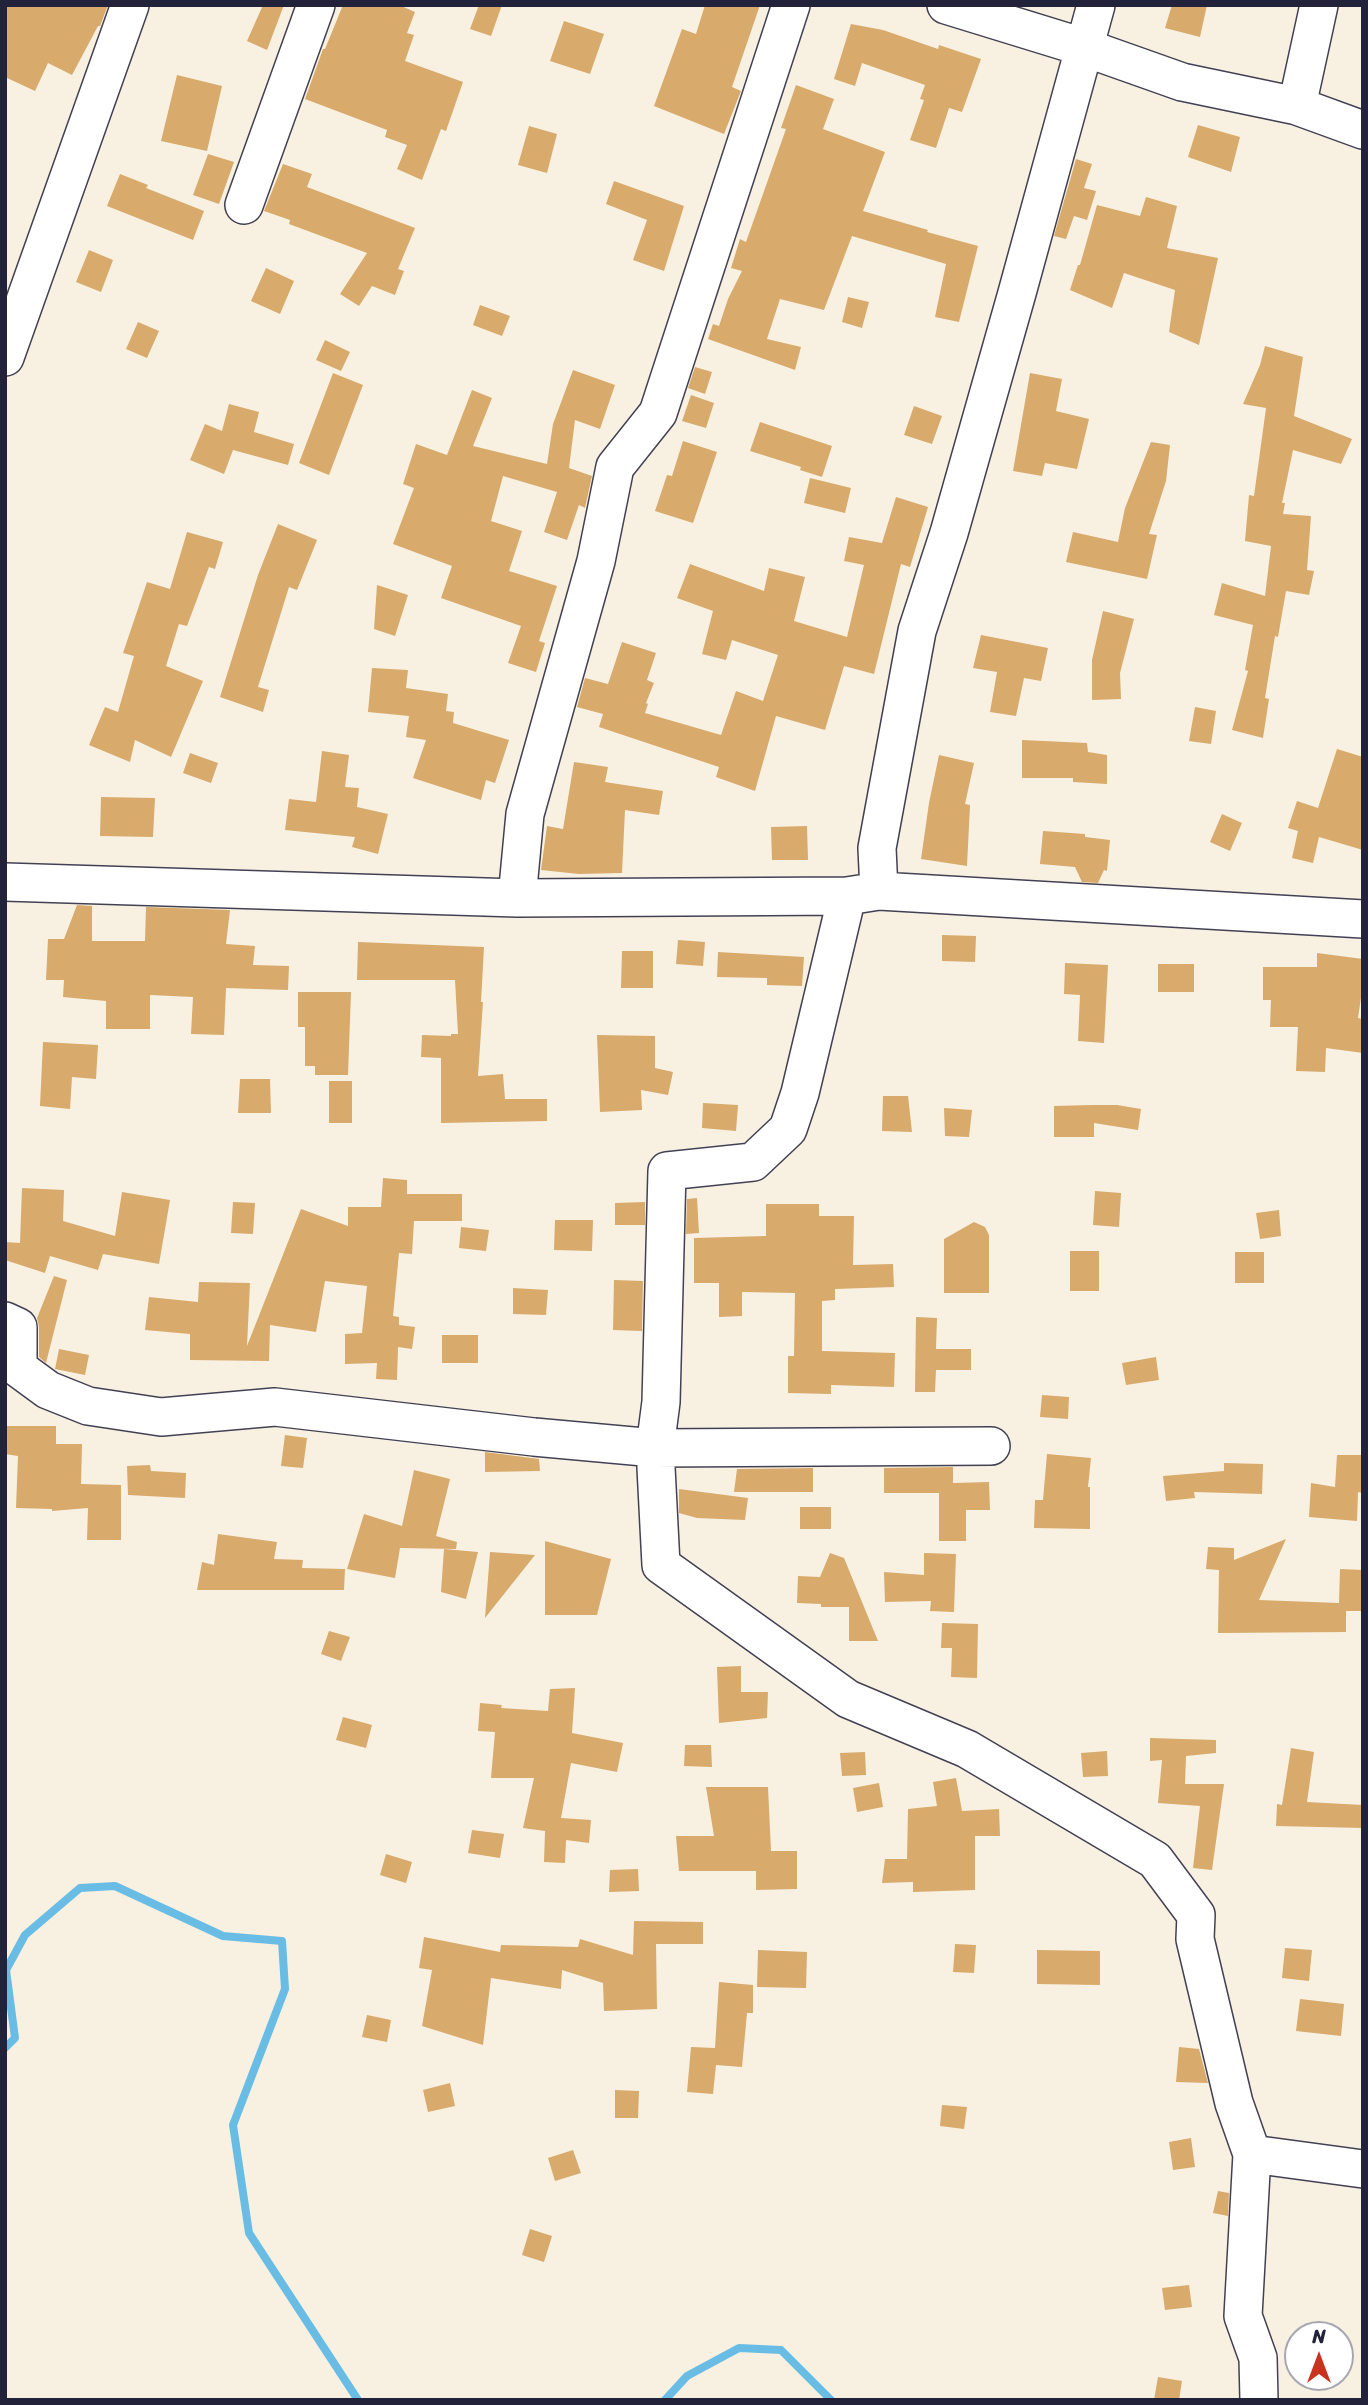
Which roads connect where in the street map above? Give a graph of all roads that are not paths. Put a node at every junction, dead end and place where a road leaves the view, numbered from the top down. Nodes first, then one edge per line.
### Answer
1 (130, 5) edge
2 (316, 5) edge
3 (790, 5) edge
4 (946, 5) edge
5 (1096, 5) edge
6 (1319, 5) edge
7 (1086, 48) junction
8 (1297, 106) junction
9 (1363, 130) edge
10 (244, 205) dead end
11 (5, 357) edge
12 (5, 882) edge
13 (863, 894) junction
14 (517, 898) junction
15 (1363, 919) edge
16 (5, 1321) edge
17 (991, 1446) dead end
18 (655, 1448) junction
19 (1252, 2154) junction
20 (1363, 2169) edge
21 (1259, 2400) edge

1 - 11 street
2 - 10 street
3 - 14 street
4 - 7 street
5 - 7 street
6 - 8 street
7 - 8 street
7 - 13 street
8 - 9 street
12 - 14 street
13 - 14 street
13 - 15 street
13 - 18 street
16 - 18 street
17 - 18 street
18 - 19 street
19 - 20 street
19 - 21 street

